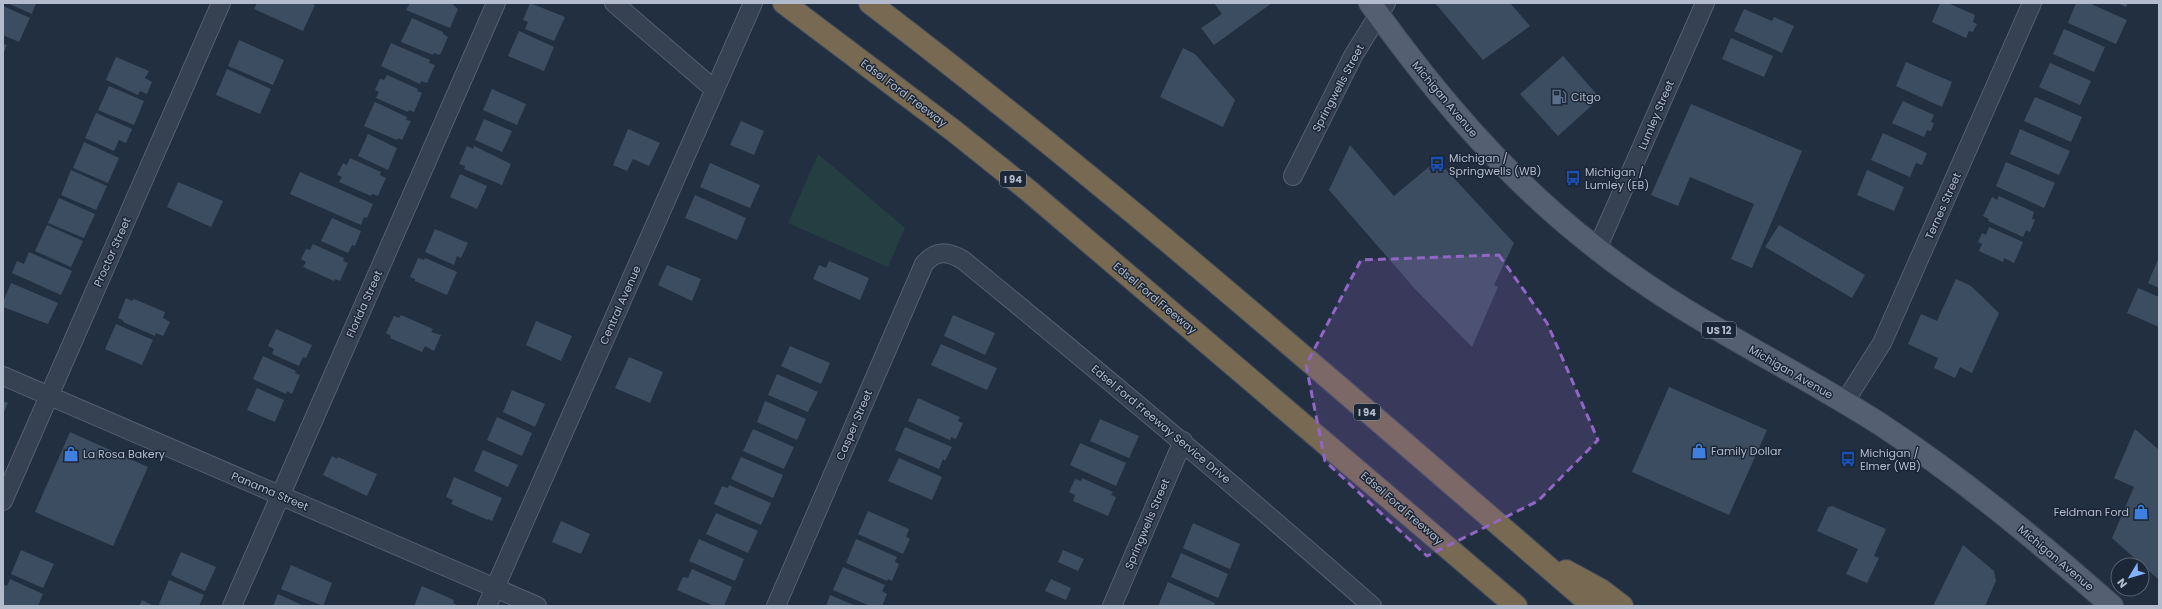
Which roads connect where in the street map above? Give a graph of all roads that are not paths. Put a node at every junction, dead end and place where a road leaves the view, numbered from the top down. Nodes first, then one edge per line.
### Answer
1 (221, 3) edge
2 (496, 3) edge
3 (614, 3) edge
4 (753, 3) edge
5 (784, 3) edge
6 (870, 3) edge
7 (1705, 3) edge
8 (2032, 3) edge
9 (1378, 7) edge
10 (715, 90) junction
11 (1293, 176) dead end
12 (1597, 249) junction
13 (942, 252) joint
14 (3, 376) edge
15 (48, 396) junction
16 (1844, 403) junction
17 (1182, 441) junction
18 (280, 496) junction
19 (3, 501) edge
20 (1535, 556) junction
21 (495, 587) junction
22 (232, 606) edge
23 (487, 606) edge
24 (537, 606) edge
25 (776, 606) edge
26 (1112, 606) edge
27 (1372, 606) edge
28 (1516, 606) edge
29 (1593, 606) edge
30 (1622, 606) edge
31 (2112, 606) edge

1 - 15 street, Proctor Street
2 - 18 street, Florida Street
3 - 10 street
4 - 10 street, Central Avenue
5 - 28 highway, Edsel Ford Freeway / I 94
6 - 20 highway, I 94
7 - 12 street, Lumley Street
8 - 16 street, Ternes Street
9 - 11 street, Springwells Street
9 - 12 main road, Michigan Avenue / US 12
10 - 21 street, Central Avenue
12 - 16 main road, Michigan Avenue / US 12
13 - 17 street, Edsel Ford Freeway Service Drive
13 - 25 street, Casper Street
14 - 15 street, Panama Street
15 - 18 street, Panama Street
15 - 19 street, Proctor Street
16 - 31 main road, Michigan Avenue / US 12
17 - 26 street, Springwells Street
17 - 27 street, Edsel Ford Freeway Service Drive
18 - 21 street, Panama Street
18 - 22 street, Florida Street
20 - 29 highway, I 94
20 - 30 highway
21 - 23 street, Central Avenue
21 - 24 street, Panama Street

